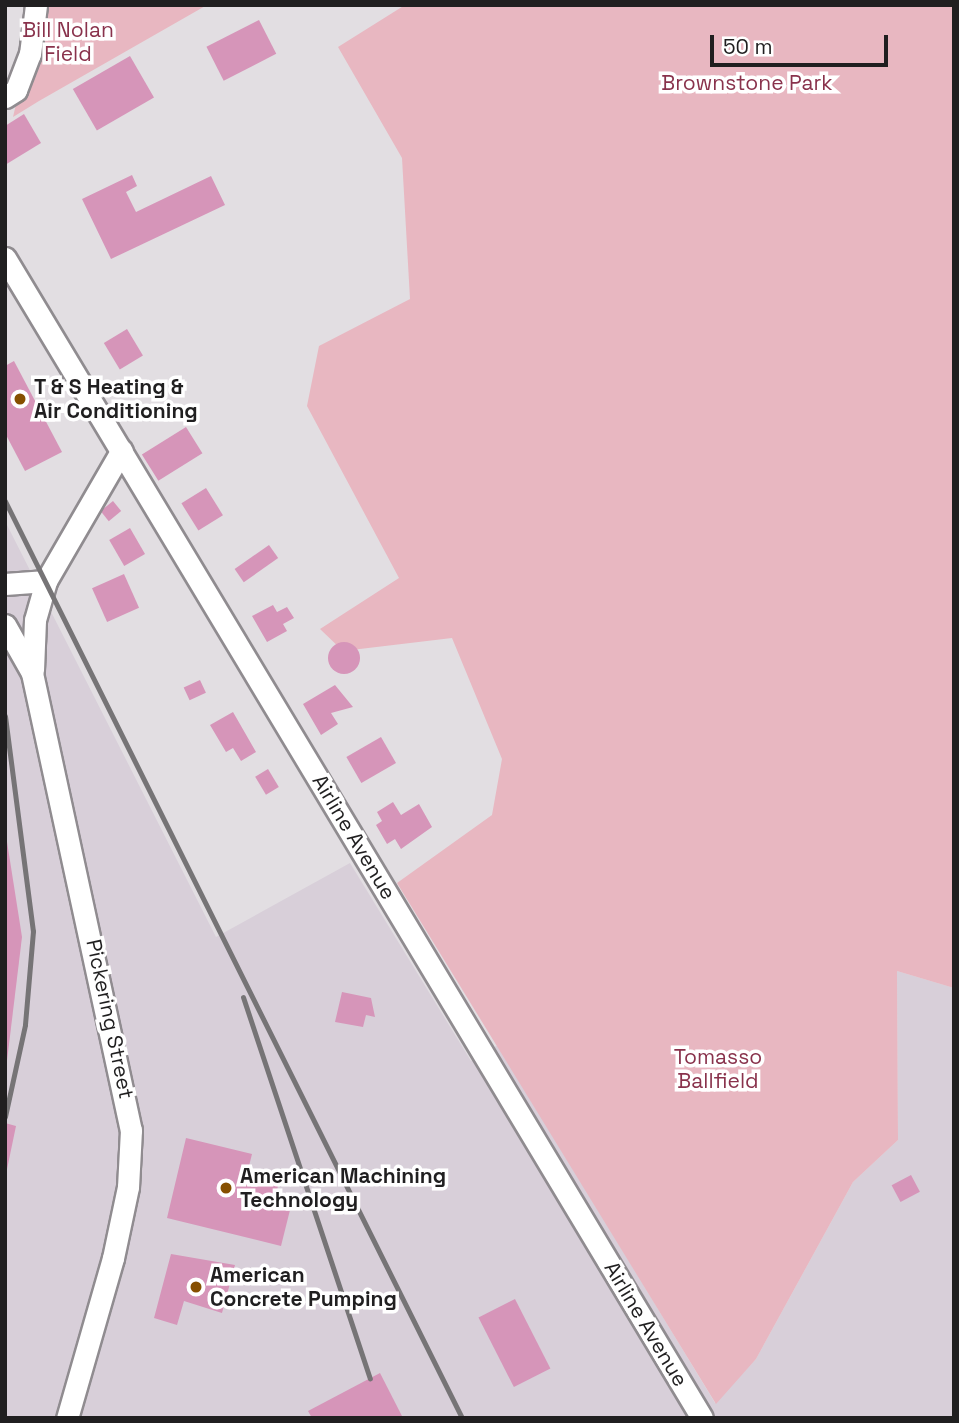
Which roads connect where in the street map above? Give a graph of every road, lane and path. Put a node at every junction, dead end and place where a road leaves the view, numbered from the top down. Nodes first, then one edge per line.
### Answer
1 (36, 5) edge
2 (5, 97) edge
3 (5, 258) edge
4 (122, 450) junction
5 (46, 581) junction
6 (5, 584) edge
7 (5, 625) edge
8 (33, 673) junction
9 (66, 1418) edge
10 (702, 1418) edge

1 - 2 street
3 - 4 street, Airline Avenue
4 - 5 street
4 - 10 street, Airline Avenue
5 - 6 street
5 - 8 street
7 - 8 street, Pickering Street
8 - 9 street, Pickering Street

